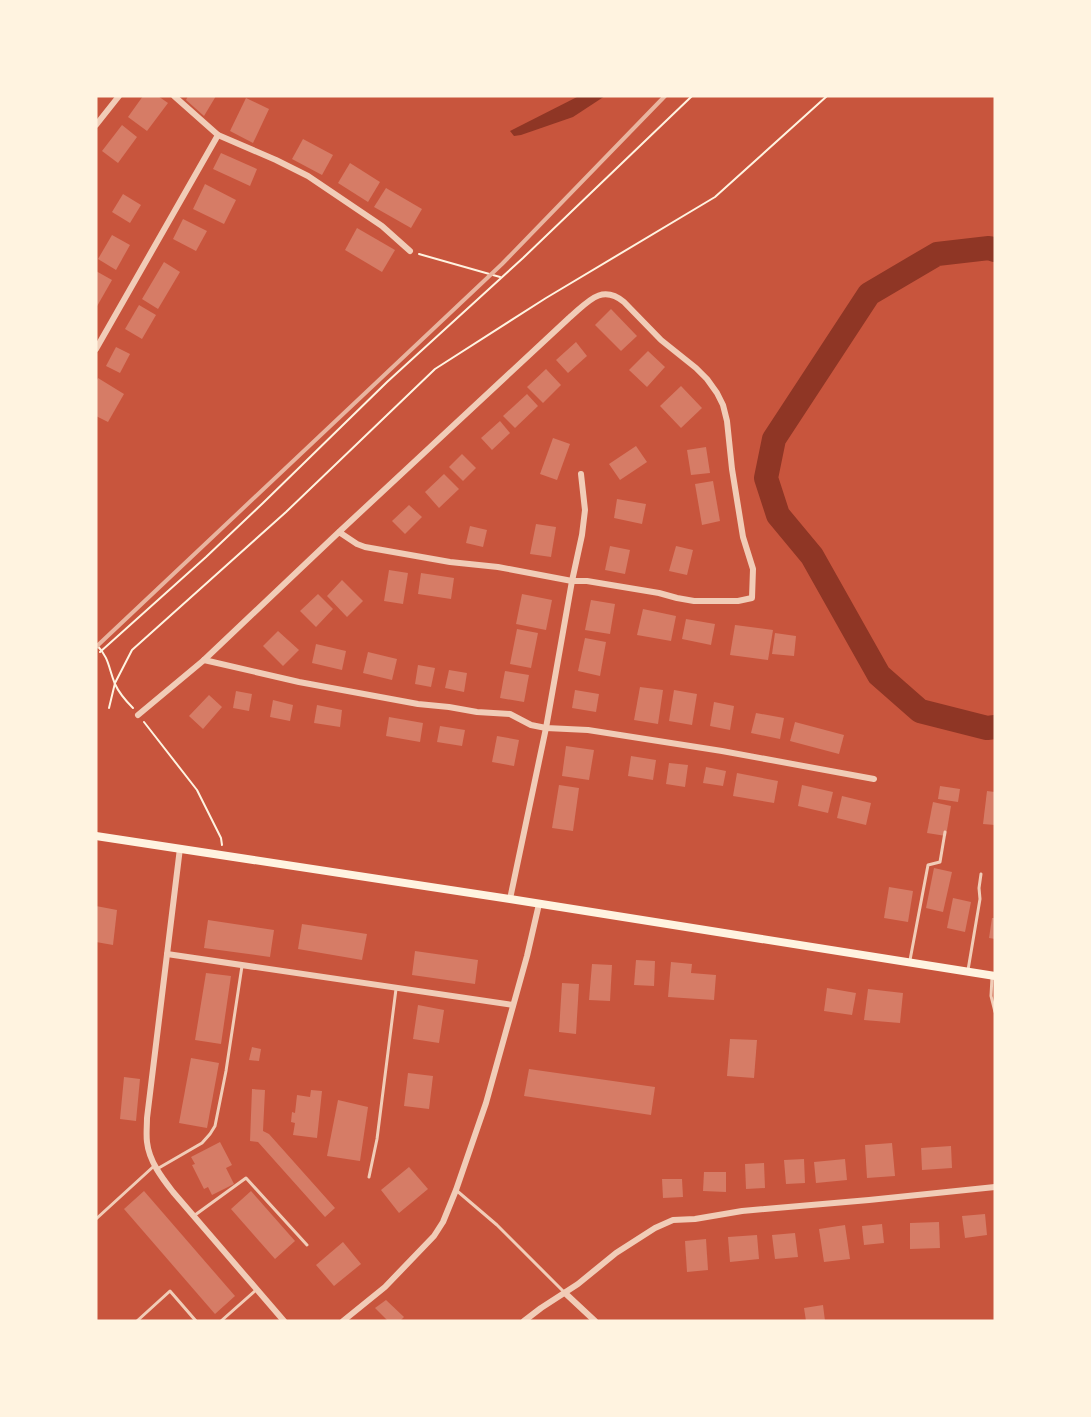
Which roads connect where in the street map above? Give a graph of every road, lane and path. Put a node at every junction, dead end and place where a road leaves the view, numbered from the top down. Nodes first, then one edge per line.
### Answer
1 (119, 96) edge
2 (174, 96) edge
3 (692, 96) edge
4 (827, 96) edge
5 (96, 125) edge
6 (218, 135) junction
7 (410, 251) joint
8 (501, 278) junction
9 (96, 349) edge
10 (581, 474) dead end
11 (339, 532) junction
12 (572, 581) junction
13 (96, 644) edge
14 (101, 651) junction
15 (204, 660) junction
16 (115, 683) junction
17 (109, 708) dead end
18 (138, 715) junction
19 (546, 728) junction
20 (874, 779) dead end
21 (945, 832) dead end
22 (96, 836) edge
23 (180, 848) junction
24 (222, 855) junction
25 (981, 874) dead end
26 (510, 899) junction
27 (539, 904) junction
28 (167, 954) junction
29 (910, 962) junction
30 (242, 965) junction
31 (967, 971) junction
32 (994, 976) edge
33 (396, 988) junction
34 (513, 1005) junction
35 (995, 1012) edge
36 (156, 1167) junction
37 (369, 1177) dead end
38 (995, 1187) edge
39 (456, 1190) junction
40 (194, 1216) junction
41 (96, 1220) edge
42 (307, 1245) dead end
43 (256, 1290) junction
44 (565, 1293) junction
45 (137, 1321) edge
46 (196, 1321) edge
47 (221, 1321) edge
48 (284, 1321) edge
49 (343, 1321) edge
50 (524, 1321) edge
51 (596, 1321) edge

1 - 5 street
2 - 6 street
3 - 8 path
4 - 16 path
6 - 7 street
6 - 9 street
7 - 8 path
8 - 14 path
10 - 12 street
11 - 12 street
11 - 12 street
11 - 15 street
12 - 19 street
13 - 14 path
14 - 16 path
15 - 18 street
15 - 19 street
16 - 17 path
16 - 18 path
18 - 24 path
19 - 20 street
19 - 26 street
21 - 29 lane
22 - 23 main road
23 - 24 main road
23 - 28 street
24 - 26 main road
25 - 31 lane
26 - 27 main road
27 - 29 main road
27 - 34 street
28 - 30 street
28 - 36 street
29 - 31 main road
30 - 33 street
30 - 36 lane
31 - 32 main road
32 - 35 lane
33 - 34 street
33 - 37 lane
34 - 39 street
36 - 40 street
36 - 41 lane
38 - 44 street
39 - 44 lane
39 - 49 street
40 - 42 lane
40 - 43 street
43 - 47 lane
43 - 48 street
44 - 50 street
44 - 51 street
45 - 46 lane

